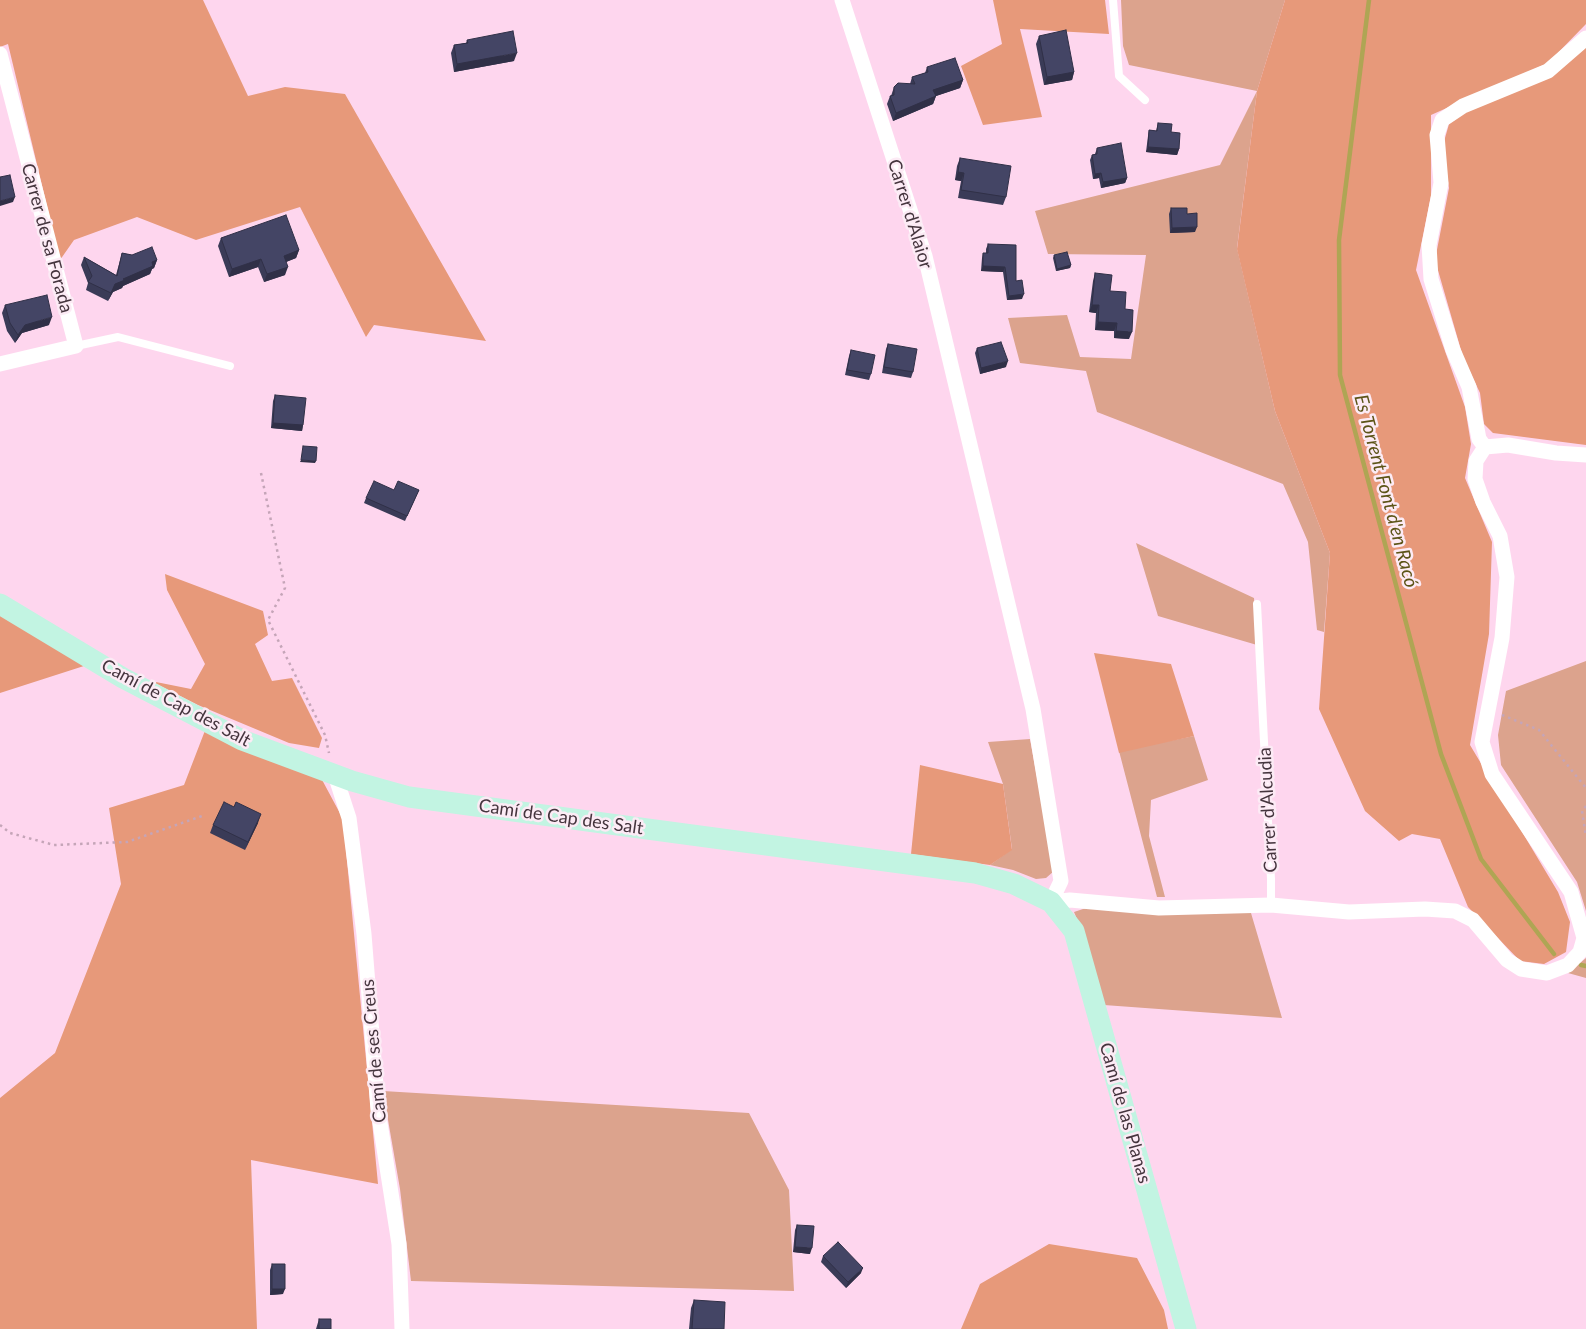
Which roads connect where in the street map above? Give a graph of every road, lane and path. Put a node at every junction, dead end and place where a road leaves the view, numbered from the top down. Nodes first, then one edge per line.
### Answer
1 (842, 0) edge
2 (1113, 0) edge
3 (1586, 38) edge
4 (0, 54) edge
5 (1145, 100) dead end
6 (76, 346) junction
7 (0, 364) edge
8 (230, 366) dead end
9 (1485, 447) junction
10 (1586, 456) edge
11 (262, 473) dead end
12 (0, 604) edge
13 (1257, 604) dead end
14 (1488, 711) junction
15 (335, 775) junction
16 (1586, 788) edge
17 (1586, 806) edge
18 (205, 815) dead end
19 (0, 825) edge
20 (1586, 837) edge
21 (1051, 902) junction
22 (1271, 906) junction
23 (402, 1329) edge
24 (1186, 1329) edge

1 - 21 street, Carrer d'Alaior
2 - 5 lane
3 - 9 street
4 - 6 street, Carrer de sa Forada
6 - 7 street
6 - 8 lane
9 - 10 street
9 - 14 street
11 - 15 path
12 - 15 street, Camí de Cap des Salt
13 - 22 lane, Carrer d'Alcudia
14 - 16 path
14 - 22 street
15 - 21 street, Camí de Cap des Salt
15 - 23 street, Camí de ses Creus
17 - 20 path
18 - 19 path
21 - 22 street, Camí de Cap des Salt
21 - 24 street, Camí de las Planas

